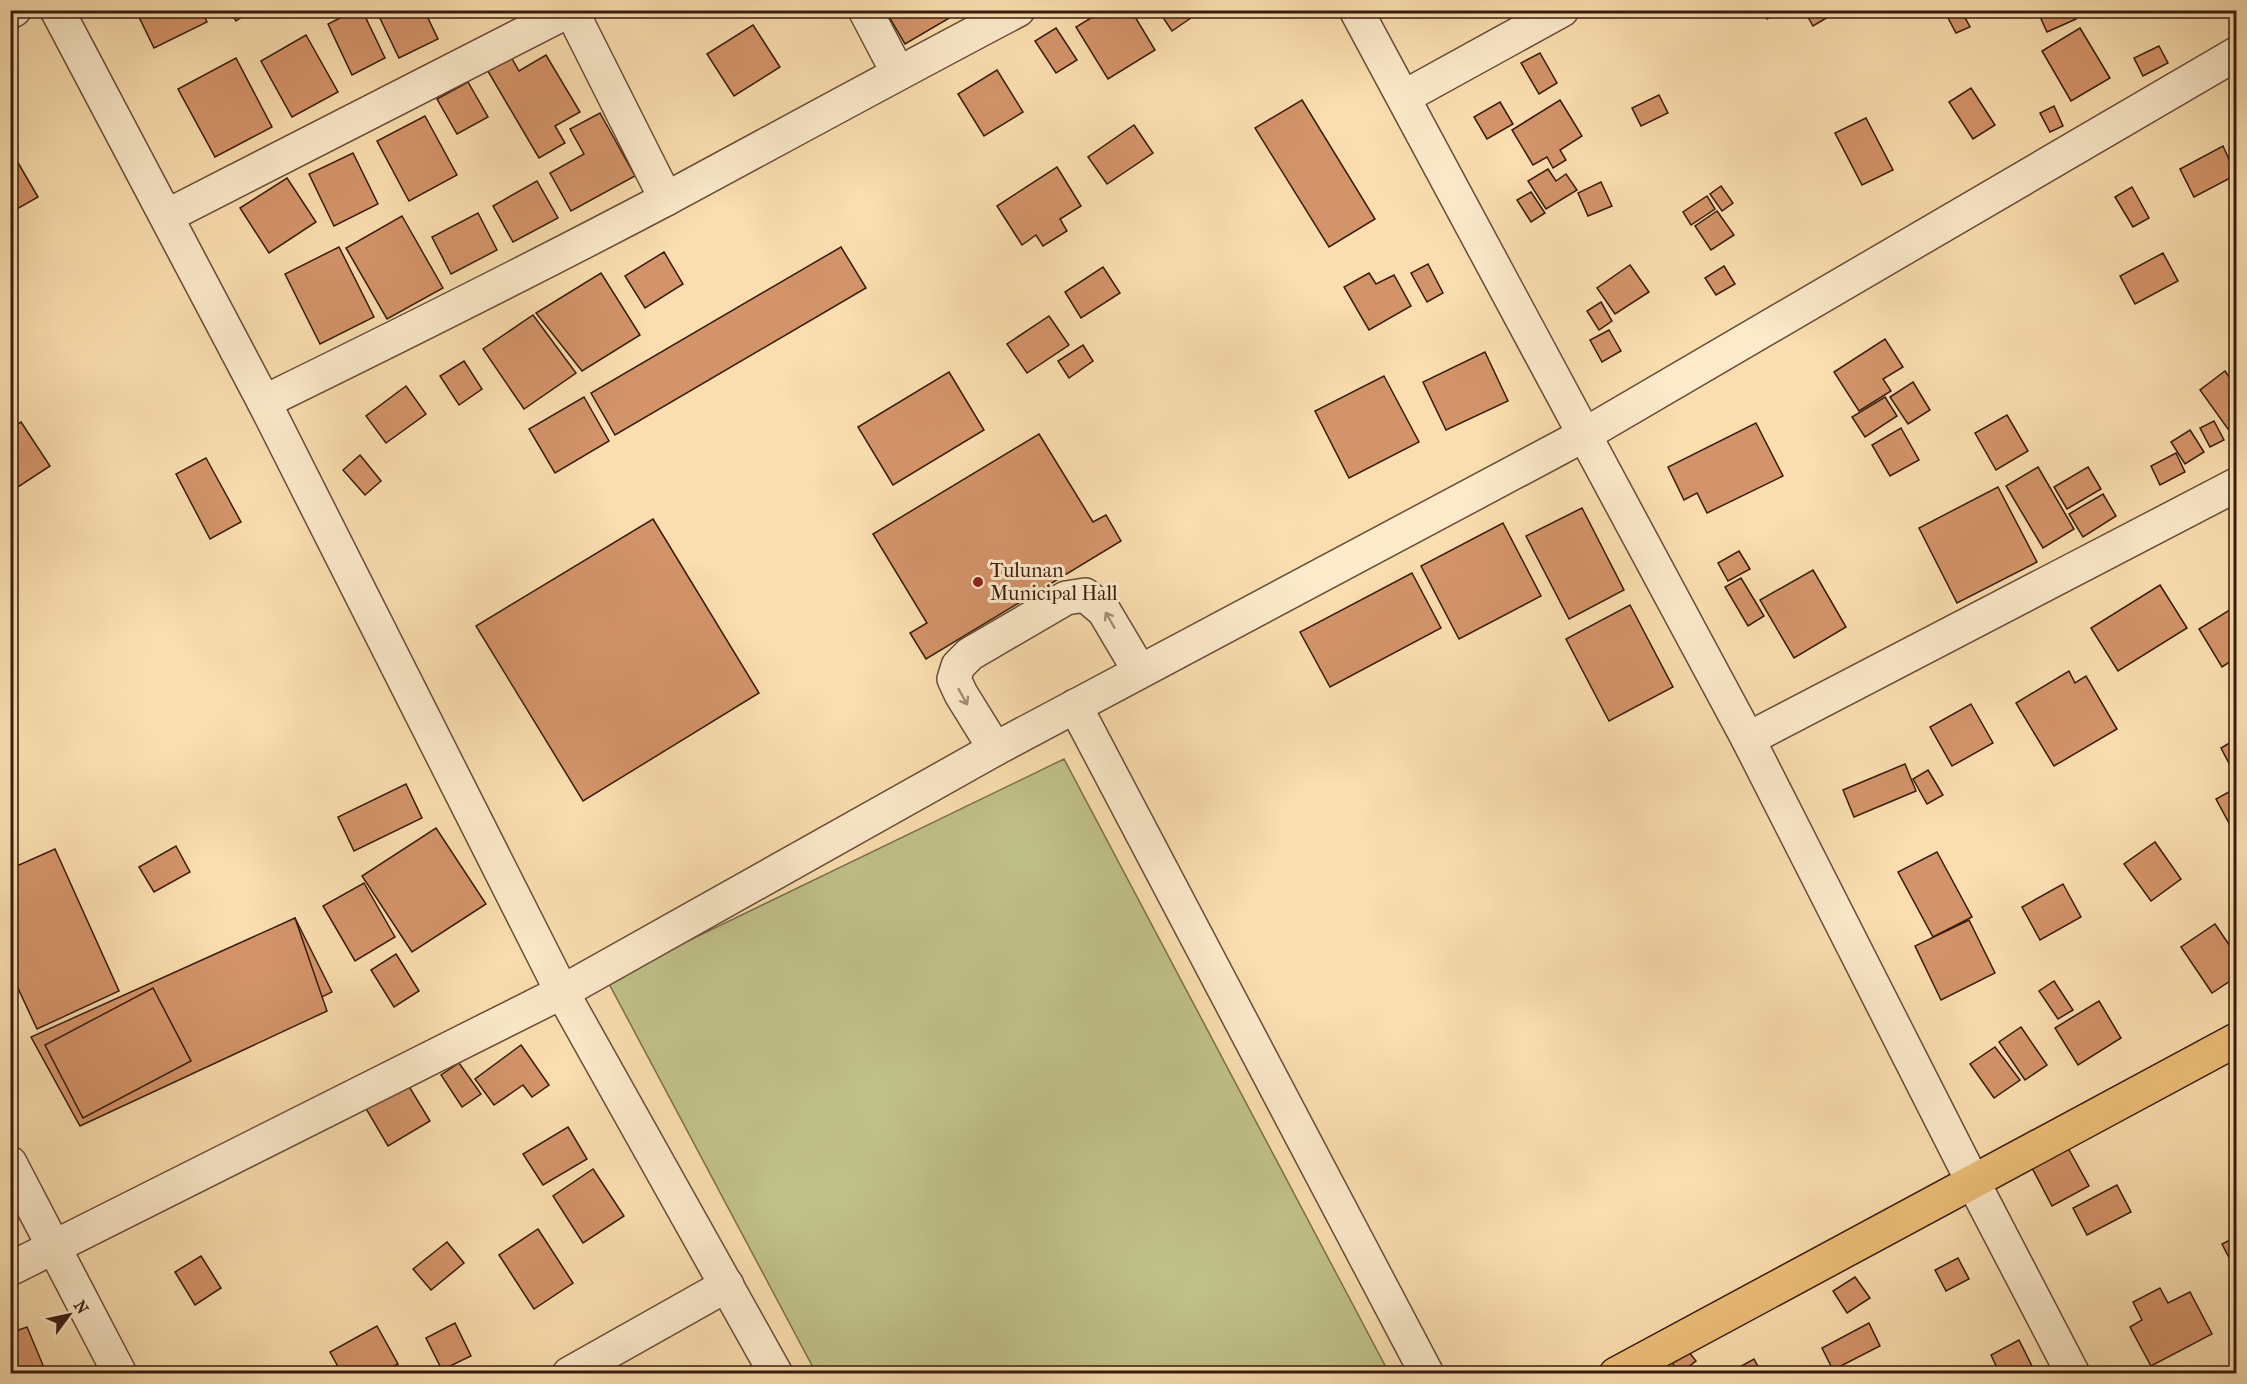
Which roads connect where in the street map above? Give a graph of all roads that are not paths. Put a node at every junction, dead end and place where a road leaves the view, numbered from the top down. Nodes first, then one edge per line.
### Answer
1 (57, 10) edge
2 (570, 10) edge
3 (865, 10) edge
4 (1018, 10) edge
5 (1356, 10) edge
6 (1562, 10) edge
7 (2236, 54) edge
8 (898, 73) junction
9 (1404, 97) junction
10 (666, 199) junction
11 (167, 216) junction
12 (264, 402) junction
13 (1584, 435) junction
14 (2236, 486) edge
15 (1139, 670) junction
16 (1075, 706) junction
17 (1748, 739) junction
18 (995, 749) junction
19 (562, 992) junction
20 (2236, 1040) edge
21 (10, 1163) edge
22 (1973, 1182) junction
23 (54, 1247) junction
24 (10, 1269) edge
25 (727, 1285) junction
26 (120, 1374) edge
27 (569, 1374) edge
28 (776, 1374) edge
29 (1427, 1374) edge
30 (1616, 1374) edge
31 (2073, 1374) edge

1 - 11 street
2 - 10 street
2 - 11 street
3 - 8 street
4 - 8 street
5 - 9 street
6 - 9 street
7 - 13 street
8 - 10 street
9 - 13 street
10 - 12 street
11 - 12 street
12 - 19 street
13 - 15 street
13 - 17 street
14 - 17 street
15 - 16 street
15 -> 18 street
16 - 18 street
16 - 29 street
17 - 22 street
18 - 19 street
19 - 23 street
19 - 25 street
20 - 22 main road
21 - 23 street
22 - 30 main road
22 - 31 street
23 - 24 street
23 - 26 street
25 - 27 street
25 - 28 street

